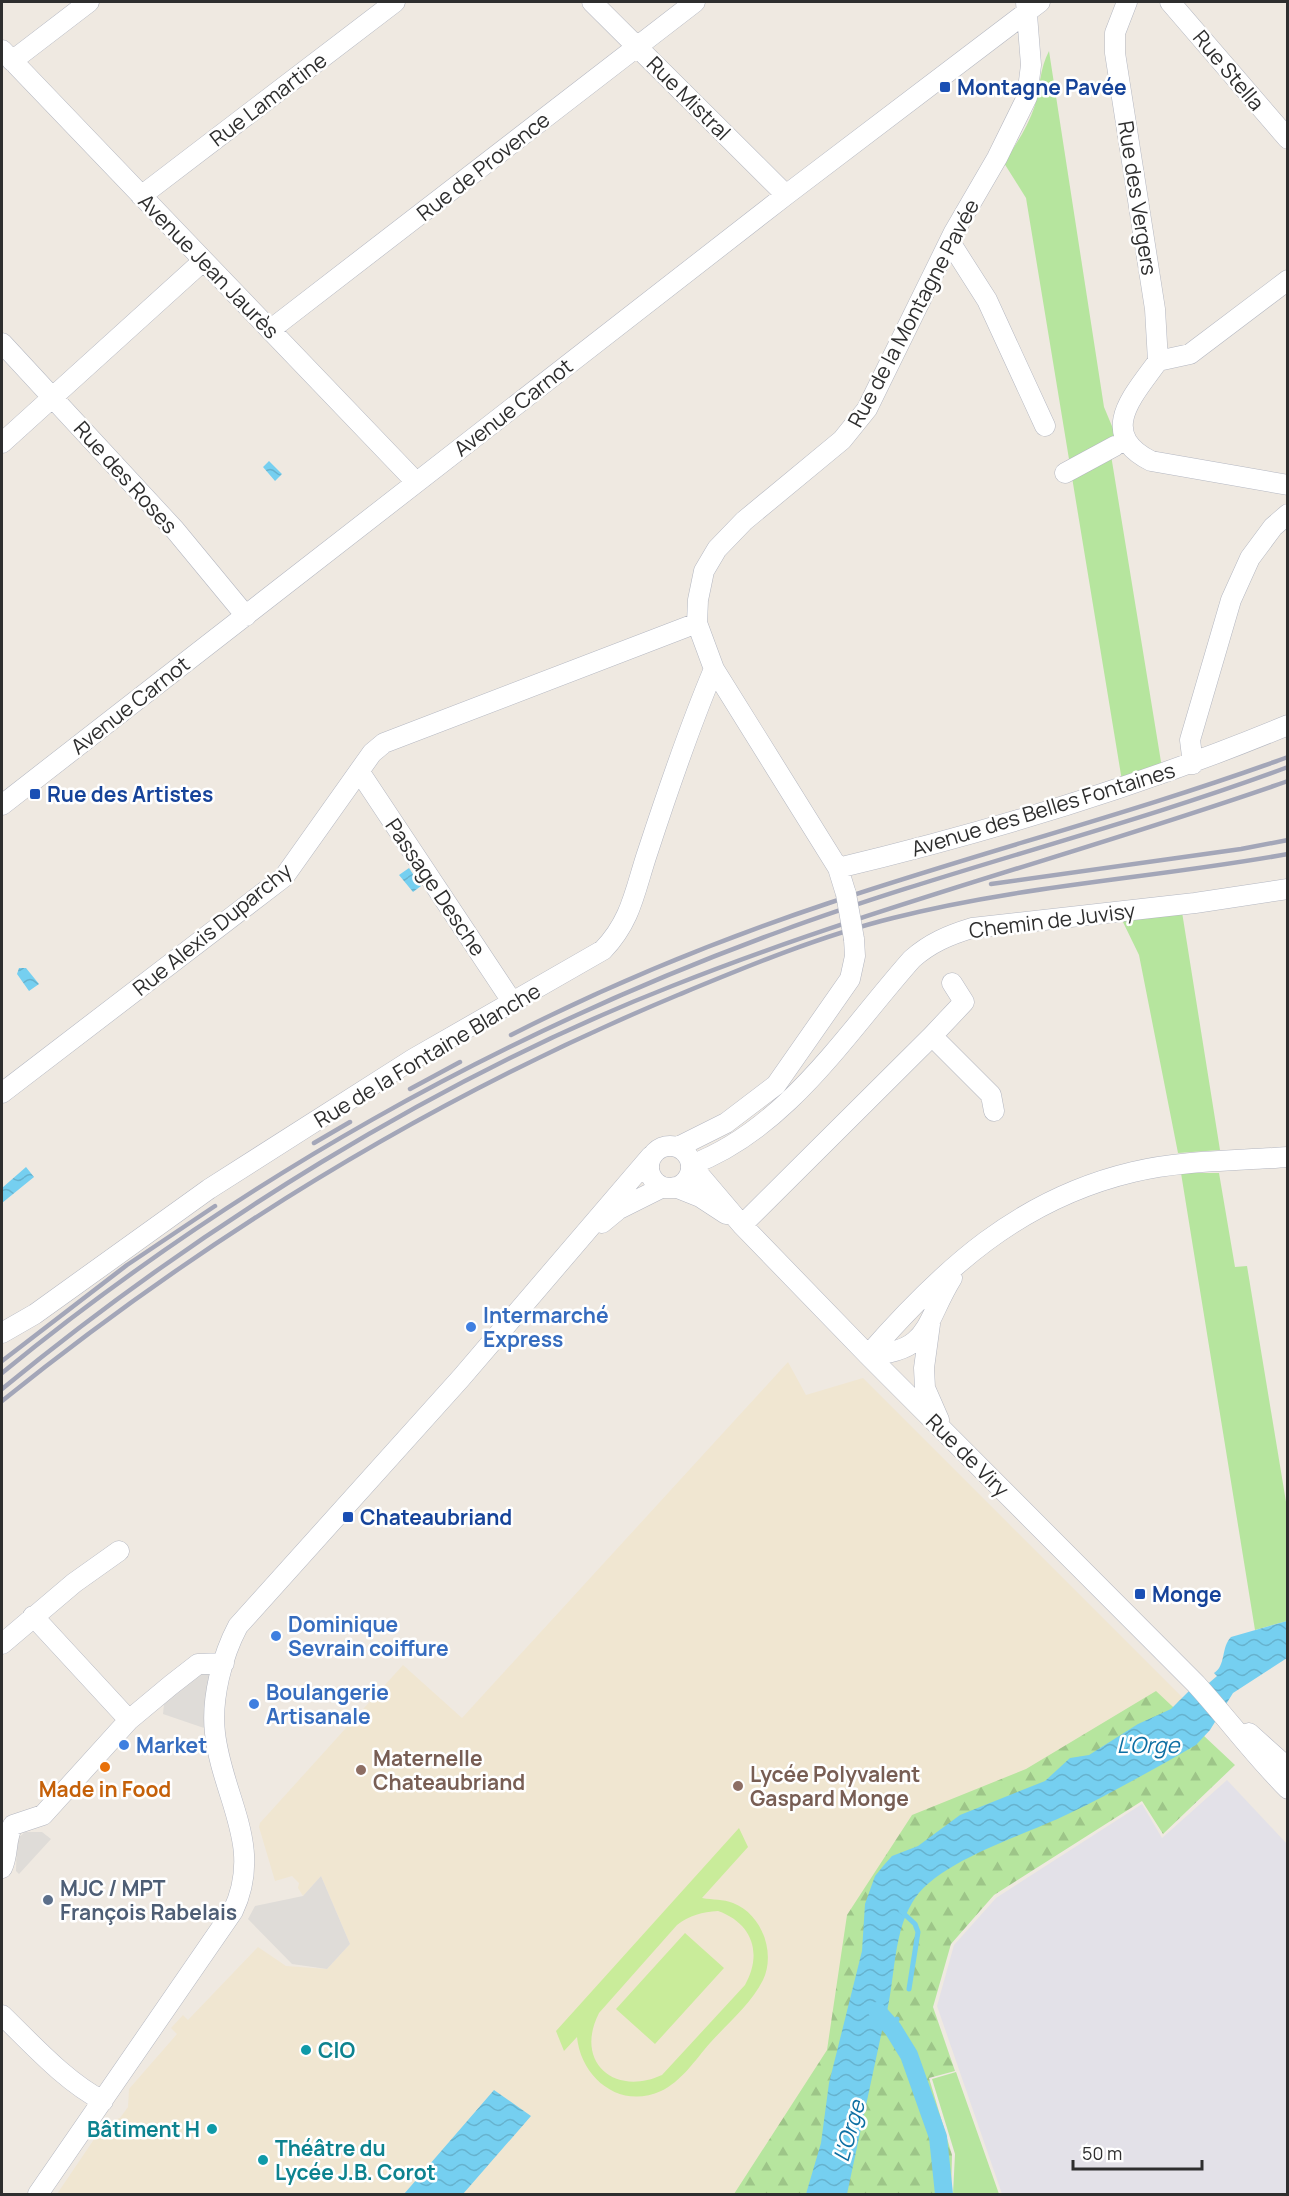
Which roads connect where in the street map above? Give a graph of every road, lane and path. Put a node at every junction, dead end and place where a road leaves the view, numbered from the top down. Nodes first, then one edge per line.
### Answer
1 (89, 2) edge
2 (395, 2) edge
3 (592, 2) edge
4 (695, 2) edge
5 (1127, 2) edge
6 (1170, 2) edge
7 (1031, 5) edge
8 (637, 47) junction
9 (7, 56) edge
10 (1287, 139) edge
11 (786, 195) junction
12 (141, 196) junction
13 (950, 242) junction
14 (203, 261) junction
15 (1287, 280) edge
16 (270, 330) junction
17 (2, 343) edge
18 (1158, 361) junction
19 (52, 397) junction
20 (1045, 426) dead end
21 (1119, 439) junction
22 (2, 443) edge
23 (1065, 473) dead end
24 (416, 482) junction
25 (1287, 485) edge
26 (1287, 514) edge
27 (246, 616) junction
28 (698, 623) junction
29 (714, 669) junction
30 (1287, 725) edge
31 (1192, 764) junction
32 (359, 771) junction
33 (2, 805) edge
34 (838, 868) junction
35 (1287, 889) edge
36 (952, 983) dead end
37 (513, 1002) junction
38 (932, 1036) junction
39 (2, 1093) edge
40 (994, 1111) dead end
41 (726, 1123) junction
42 (678, 1147) junction
43 (651, 1156) junction
44 (1287, 1157) edge
45 (691, 1165) junction
46 (669, 1187) junction
47 (742, 1225) junction
48 (586, 1235) junction
49 (968, 1253) junction
50 (931, 1321) junction
51 (2, 1333) edge
52 (868, 1356) junction
53 (943, 1431) junction
54 (119, 1551) dead end
55 (33, 1616) junction
56 (2, 1644) edge
57 (224, 1663) junction
58 (1227, 1718) junction
59 (129, 1720) junction
60 (1287, 1768) edge
61 (1287, 1789) edge
62 (2, 1868) edge
63 (2, 2015) edge
64 (103, 2101) junction
65 (39, 2194) edge

1 - 9 street
2 - 12 street, Rue Lamartine
3 - 8 street, Rue Mistral
4 - 8 street, Rue de Provence
5 - 18 street, Rue des Vergers
6 - 10 street, Rue Stella
7 - 11 street, Avenue Carnot
7 - 13 street, Rue de la Montagne Pavée
8 - 11 street, Rue Mistral
8 - 16 street, Rue de Provence
9 - 12 street, Avenue Jean Jaurès
11 - 24 street, Avenue Carnot
12 - 14 street, Avenue Jean Jaurès
13 - 20 street
13 - 28 street, Rue de la Montagne Pavée
14 - 16 street, Avenue Jean Jaurès
14 - 19 street
15 - 18 street
16 - 24 street, Avenue Jean Jaurès
17 - 19 street, Rue des Roses
18 - 21 street
19 - 22 street
19 - 27 street, Rue des Roses
21 - 23 street
21 - 25 street
24 - 27 street, Avenue Carnot
26 - 31 street, Avenue des Belles Fontaines
27 - 33 street, Avenue Carnot
28 - 29 street, Rue de la Montagne Pavée
28 - 32 street, Rue Alexis Duparchy
29 - 34 street, Rue de la Montagne Pavée
29 - 37 street, Rue de la Fontaine Blanche
30 - 31 street
31 - 34 street, Avenue des Belles Fontaines
32 - 37 street, Passage Desche
32 - 39 street, Rue Alexis Duparchy
34 - 41 street, Rue de la Montagne Pavée, bridge
35 - 45 street, Chemin de Juvisy
36 - 38 street
37 - 51 street, Rue de la Fontaine Blanche
38 - 40 street
38 - 47 street
41 - 42 street, Rue de la Montagne Pavée
41 - 45 street, Rue de la Montagne Pavée
42 - 43 street
42 - 45 street, Rue de Viry
43 - 46 street
43 - 48 street
44 - 49 street
45 - 46 street
45 - 47 street, Rue de Viry
46 - 47 street, Rue de Viry
46 - 48 street
47 - 52 street, Rue de Viry
48 - 57 street
49 - 50 street
49 - 52 street
50 - 52 street
50 - 53 street
52 - 53 street, Rue de Viry
53 - 58 street, Rue de Viry
54 - 55 street
55 - 56 street
55 - 59 street
57 - 59 street
57 - 64 street
58 - 60 street
58 - 61 street
59 - 62 street
63 - 64 street
64 - 65 street

